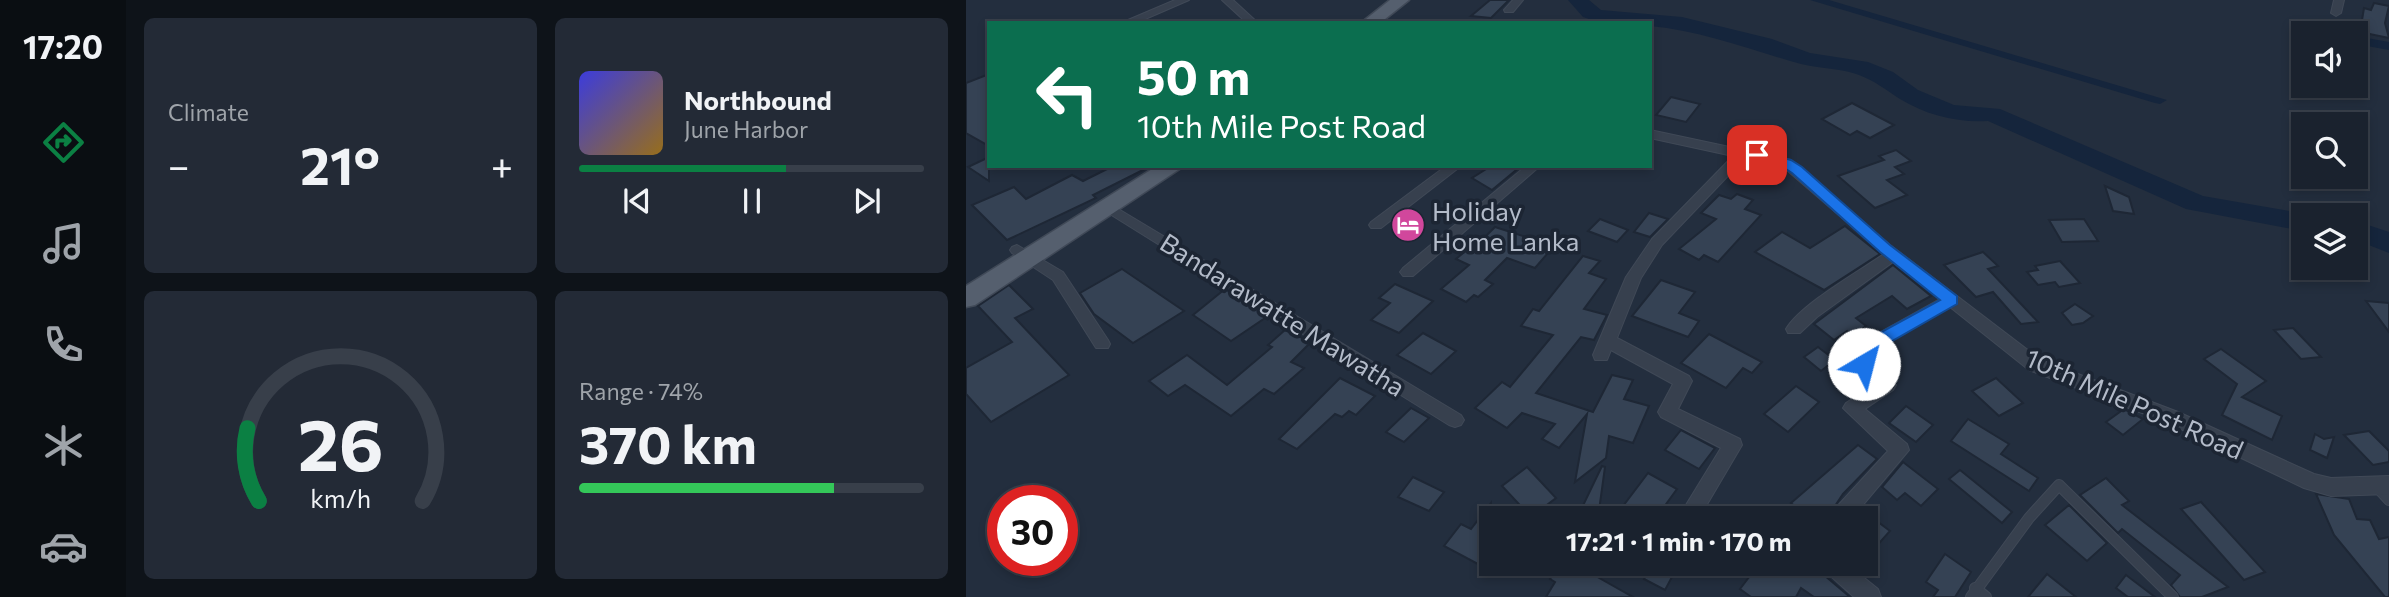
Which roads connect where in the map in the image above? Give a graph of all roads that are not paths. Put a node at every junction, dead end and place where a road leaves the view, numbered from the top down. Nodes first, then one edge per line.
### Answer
1 (1184, 0) edge
2 (1227, 0) edge
3 (1401, 0) edge
4 (1418, 0) edge
5 (1518, 0) edge
6 (2339, 0) edge
7 (1508, 10) dead end
8 (2336, 13) dead end
9 (1131, 21) edge
10 (1252, 21) edge
11 (1372, 21) edge
12 (1389, 21) edge
13 (1652, 134) edge
14 (1743, 153) junction
15 (1147, 168) edge
16 (1170, 168) edge
17 (1452, 168) edge
18 (1532, 168) edge
19 (1110, 208) junction
20 (1376, 225) dead end
21 (1024, 254) junction
22 (1893, 255) junction
23 (1408, 272) dead end
24 (966, 281) edge
25 (966, 298) edge
26 (1951, 300) junction
27 (1794, 329) dead end
28 (1102, 344) dead end
29 (1455, 419) dead end
30 (2383, 486) edge
31 (2389, 500) edge
32 (1695, 506) edge
33 (1850, 506) edge
34 (1846, 576) edge
35 (1973, 592) edge
36 (1870, 597) edge
37 (1986, 597) edge
38 (2173, 597) edge

1 - 9 street
2 - 10 street
3 - 11 main road
4 - 12 main road
5 - 7 street
6 - 8 street
13 - 14 street, 10th Mile Post Road
14 - 22 street, 10th Mile Post Road
14 - 32 street
15 - 21 main road
16 - 19 main road
17 - 20 street
18 - 23 street
19 - 21 main road
19 - 29 street, Bandarawatte Mawatha
21 - 24 main road
21 - 25 main road
21 - 28 street
22 - 26 street, 10th Mile Post Road
22 - 27 street
26 - 30 street, 10th Mile Post Road
26 - 33 street
30 - 31 lane
34 - 36 street
35 - 37 lane
35 - 38 lane

